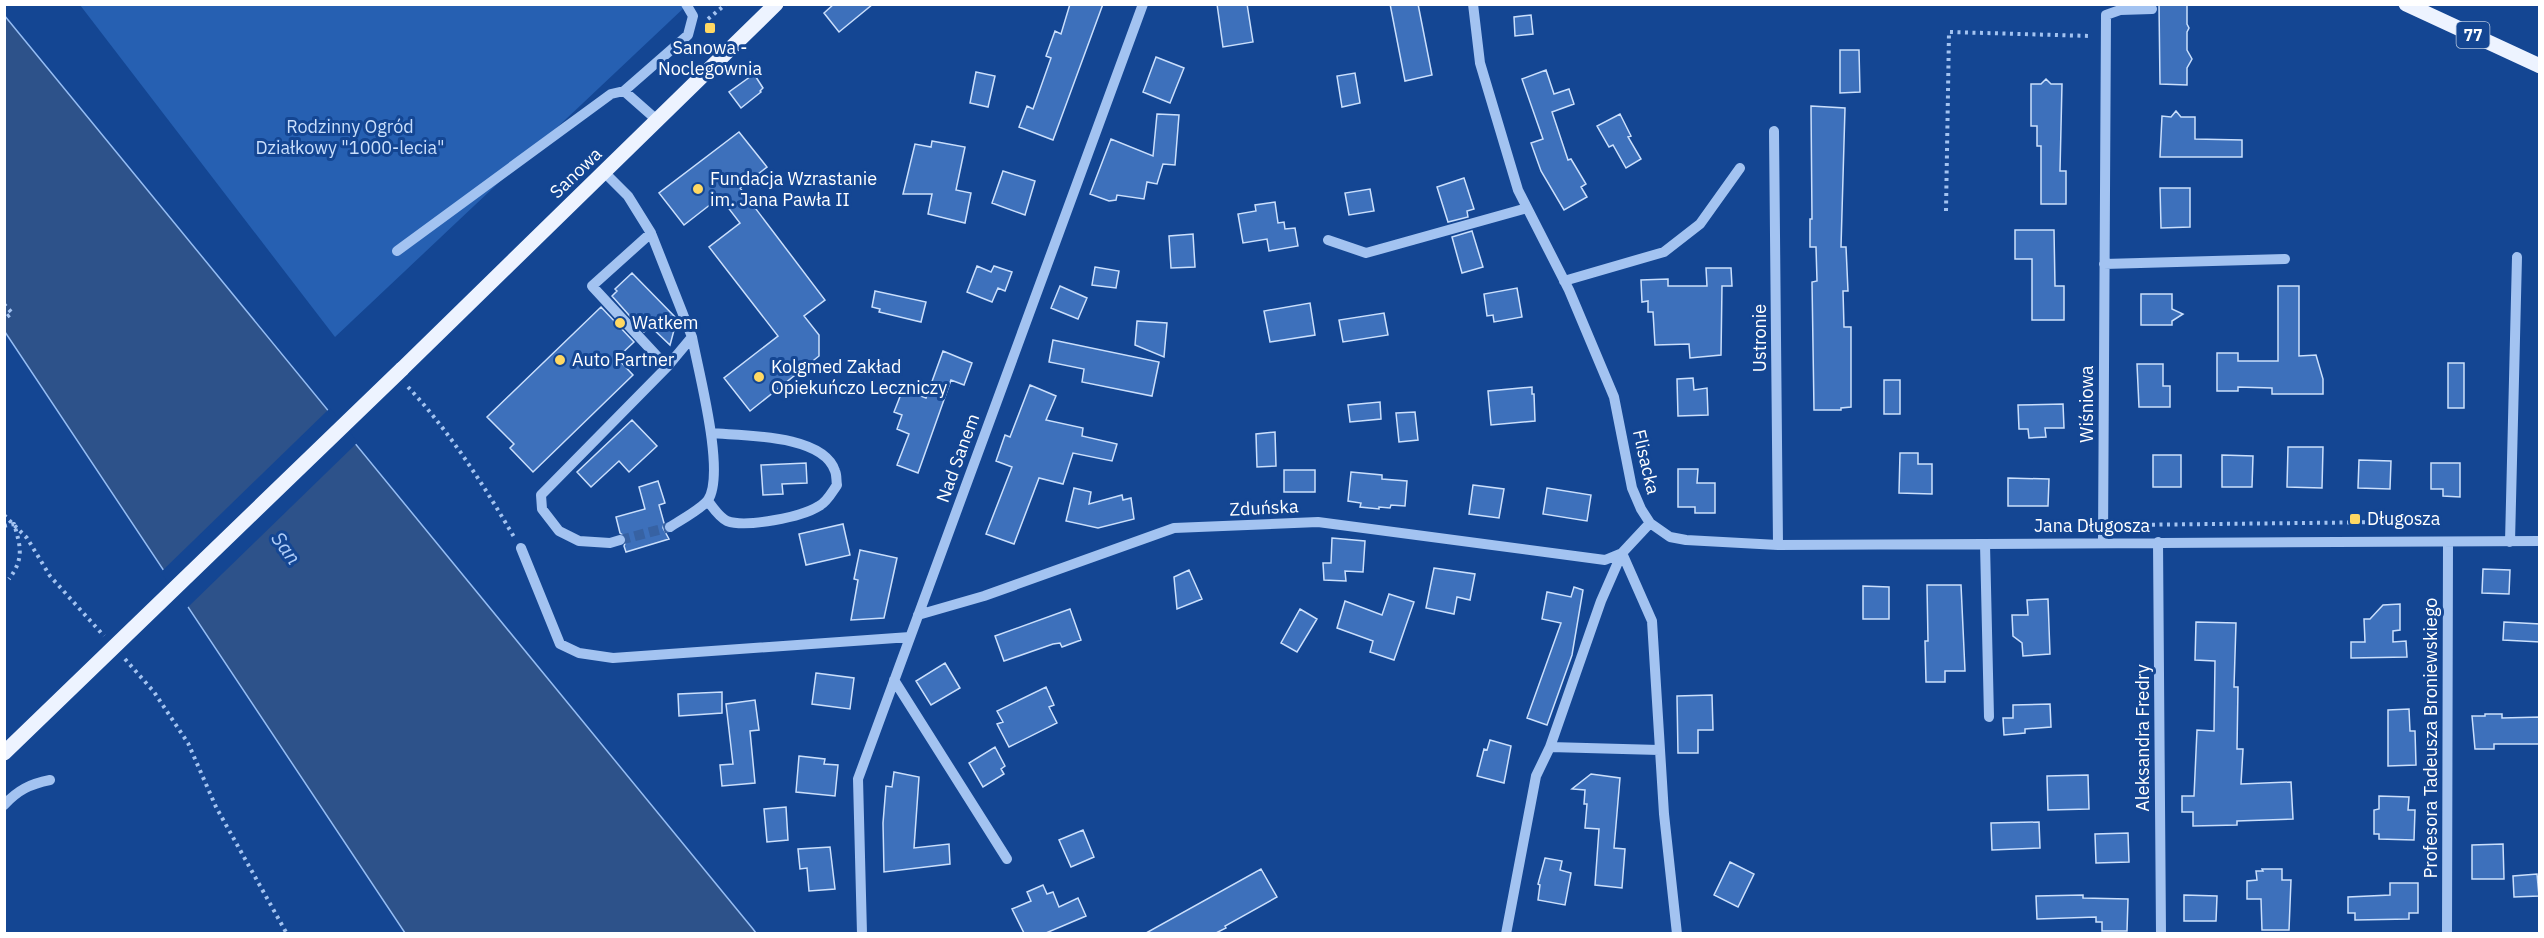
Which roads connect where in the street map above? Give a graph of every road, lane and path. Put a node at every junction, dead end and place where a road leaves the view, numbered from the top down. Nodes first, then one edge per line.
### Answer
1 (686, 4) edge
2 (776, 4) edge
3 (1143, 4) edge
4 (1473, 4) edge
5 (2406, 4) edge
6 (2152, 9) dead end
7 (2105, 36) junction
8 (2540, 66) edge
9 (624, 91) junction
10 (658, 121) junction
11 (1774, 131) dead end
12 (1740, 168) dead end
13 (604, 172) junction
14 (1527, 208) junction
15 (1946, 210) dead end
16 (651, 233) junction
17 (1328, 240) dead end
18 (397, 251) dead end
19 (2517, 256) dead end
20 (2285, 259) dead end
21 (2104, 264) junction
22 (1564, 281) junction
23 (4, 304) edge
24 (4, 319) edge
25 (692, 337) junction
26 (667, 367) junction
27 (407, 386) dead end
28 (711, 433) junction
29 (708, 501) junction
30 (4, 515) edge
31 (1650, 523) junction
32 (14, 524) junction
33 (4, 526) edge
34 (670, 526) tunnel mouth
35 (2103, 527) junction
36 (620, 540) tunnel mouth
37 (2540, 541) edge
38 (2158, 542) junction
39 (2396, 542) junction
40 (2448, 542) junction
41 (2510, 542) junction
42 (2103, 543) junction
43 (1985, 544) junction
44 (1778, 545) junction
45 (521, 548) joint
46 (1622, 553) junction
47 (9, 579) dead end
48 (918, 615) junction
49 (96, 627) dead end
50 (910, 637) junction
51 (132, 667) dead end
52 (894, 680) junction
53 (1989, 717) dead end
54 (1550, 747) junction
55 (1659, 750) junction
56 (4, 753) edge
57 (50, 780) dead end
58 (4, 805) edge
59 (1007, 859) dead end
60 (287, 933) edge
61 (862, 933) edge
62 (1506, 933) edge
63 (1677, 933) edge
64 (2160, 933) edge
65 (2447, 933) edge

1 - 9 street
2 - 10 main road, Sanowa
3 - 48 street, Nad Sanem
4 - 14 street, Flisacka
5 - 8 main road, 77
6 - 7 street, Wiśniowa
7 - 15 path
7 - 21 street, Wiśniowa
9 - 10 street
9 - 18 street
10 - 13 main road, Sanowa
11 - 44 street, Ustronie
12 - 22 street
13 - 16 street
13 - 56 main road, Sanowa, bridge
14 - 17 street
14 - 22 street, Flisacka
16 - 25 street
16 - 26 street
19 - 41 street
20 - 21 street
21 - 35 street, Wiśniowa
22 - 31 street, Flisacka
23 - 24 path
25 - 26 street
25 - 28 street
26 - 36 street
27 - 45 path
28 - 29 street
28 - 29 street
29 - 34 street
30 - 32 path
31 - 44 street, Jana Długosza
31 - 46 street
32 - 33 path
32 - 47 path
32 - 49 path
35 - 39 path
35 - 42 street, Wiśniowa
37 - 41 street, Jana Długosza
38 - 39 street, Jana Długosza
38 - 42 street, Jana Długosza
38 - 64 street, Aleksandra Fredry
39 - 40 street, Jana Długosza
40 - 41 street, Jana Długosza
40 - 65 street, Profesora Tadeusza Broniewskiego
42 - 43 street, Jana Długosza
43 - 44 street, Jana Długosza
43 - 53 street
45 - 50 street
46 - 48 street, Zduńska
46 - 54 street
46 - 55 street
48 - 50 street, Nad Sanem
50 - 52 street, Nad Sanem
51 - 60 path
52 - 59 street
52 - 61 street, Nad Sanem
54 - 55 street
54 - 62 street
55 - 63 street
57 - 58 street

